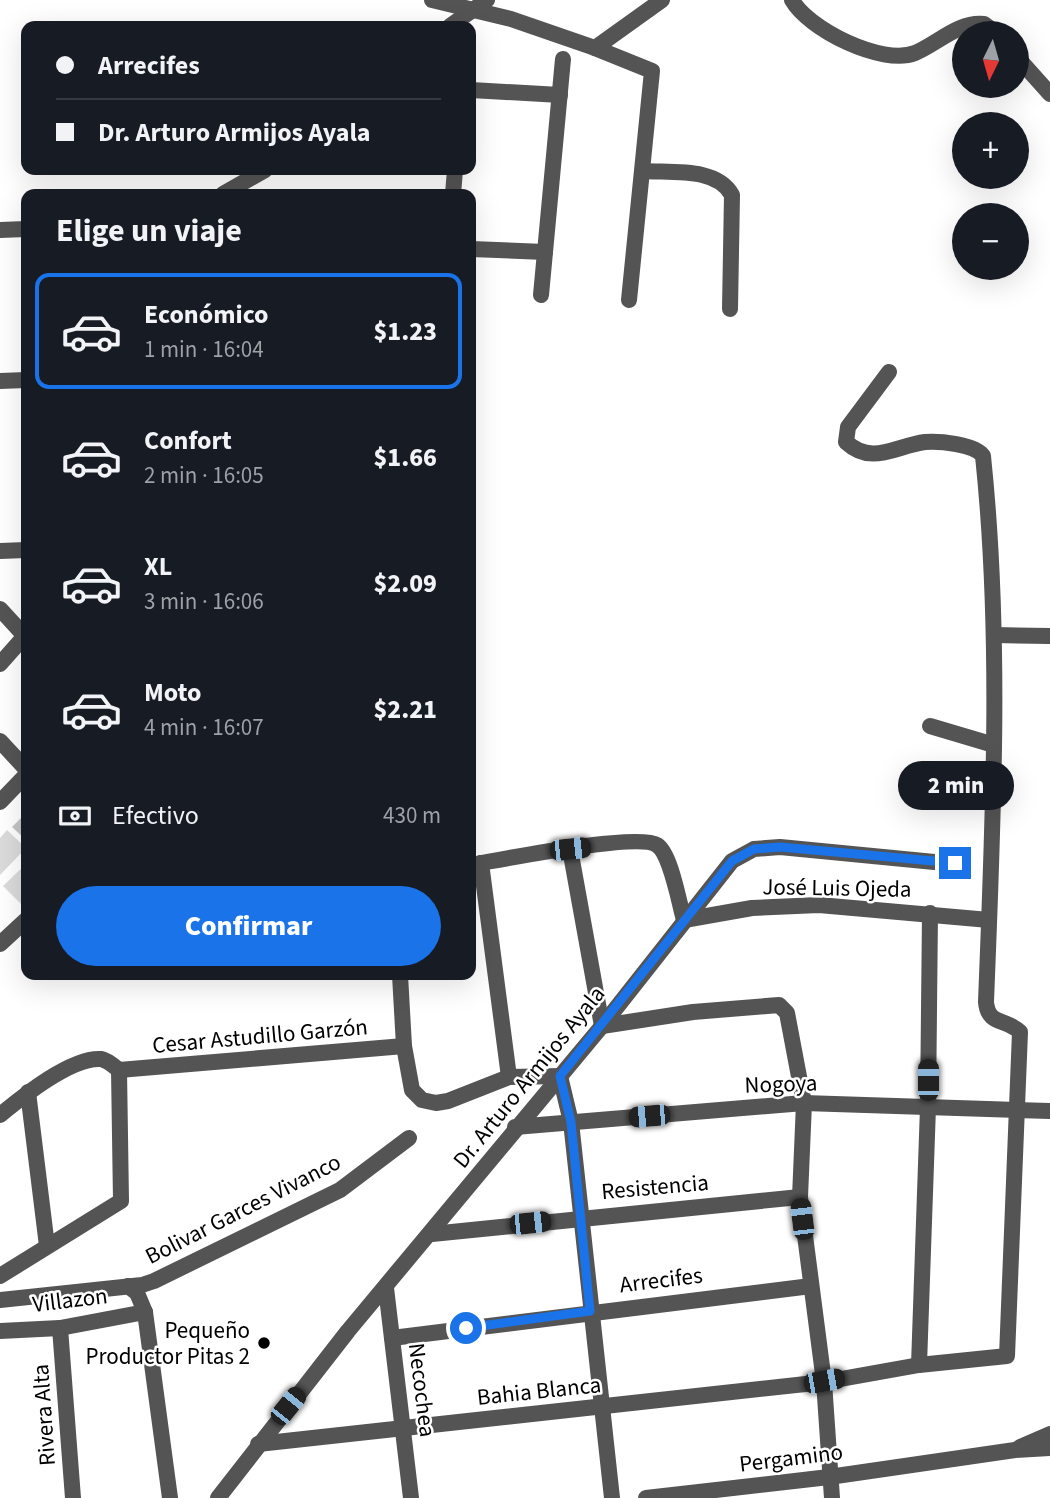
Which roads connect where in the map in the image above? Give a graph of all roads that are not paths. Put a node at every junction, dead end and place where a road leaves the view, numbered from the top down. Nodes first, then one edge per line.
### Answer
1 (432, 0) edge
2 (487, 0) edge
3 (662, 0) edge
4 (792, 0) edge
5 (469, 19) edge
6 (952, 33) edge
7 (595, 48) junction
8 (563, 60) dead end
9 (1029, 70) edge
10 (476, 90) edge
11 (1050, 94) edge
12 (560, 95) junction
13 (643, 170) junction
14 (256, 175) edge
15 (231, 189) edge
16 (21, 229) edge
17 (0, 230) edge
18 (476, 249) edge
19 (545, 252) junction
20 (541, 295) dead end
21 (629, 300) dead end
22 (730, 309) dead end
23 (889, 372) dead end
24 (0, 380) edge
25 (21, 380) edge
26 (21, 550) edge
27 (0, 551) edge
28 (0, 609) edge
29 (21, 632) edge
30 (994, 635) junction
31 (1050, 636) edge
32 (21, 643) edge
33 (0, 664) edge
34 (930, 726) dead end
35 (0, 741) edge
36 (994, 744) junction
37 (21, 764) edge
38 (21, 780) edge
39 (0, 802) edge
40 (570, 849) junction
41 (955, 863) dead end
42 (476, 865) edge
43 (930, 913) junction
44 (684, 920) junction
45 (989, 920) junction
46 (21, 925) edge
47 (0, 944) edge
48 (400, 980) edge
49 (602, 1027) junction
50 (404, 1046) junction
51 (119, 1070) junction
52 (560, 1076) junction
53 (509, 1077) junction
54 (28, 1092) junction
55 (804, 1103) junction
56 (928, 1107) junction
57 (1018, 1110) junction
58 (1050, 1111) edge
59 (0, 1115) edge
60 (571, 1122) junction
61 (515, 1127) junction
62 (409, 1138) dead end
63 (800, 1197) junction
64 (580, 1217) junction
65 (432, 1234) junction
66 (47, 1246) junction
67 (0, 1276) edge
68 (128, 1286) junction
69 (811, 1286) junction
70 (386, 1288) junction
71 (0, 1300) edge
72 (590, 1311) junction
73 (145, 1312) junction
74 (61, 1328) junction
75 (0, 1331) edge
76 (392, 1338) junction
77 (919, 1365) junction
78 (824, 1381) junction
79 (600, 1408) junction
80 (404, 1429) junction
81 (1050, 1434) edge
82 (258, 1444) junction
83 (1050, 1448) edge
84 (1015, 1450) junction
85 (829, 1477) junction
86 (73, 1498) edge
87 (170, 1498) edge
88 (218, 1498) edge
89 (411, 1498) edge
90 (612, 1498) edge
91 (646, 1498) edge
92 (832, 1498) edge

1 - 5 street
2 - 5 street
3 - 7 street
4 - 6 street
5 - 7 street
7 - 13 street
8 - 12 street
9 - 11 street
10 - 12 street
12 - 19 street
13 - 21 street
13 - 22 street
14 - 15 street
16 - 17 street
18 - 19 street
19 - 20 street
23 - 30 street
24 - 25 street
26 - 27 street
28 - 29 street
30 - 31 street
30 - 36 street
32 - 33 street
34 - 36 street
35 - 37 street
36 - 45 street
38 - 39 street
40 - 42 street
40 - 44 street
40 - 49 street
41 - 44 street, Dr. Arturo Armijos Ayala
42 - 53 street
43 - 44 street, José Luis Ojeda
43 - 45 street, José Luis Ojeda
43 - 56 street
44 - 49 street, Dr. Arturo Armijos Ayala
45 - 57 street
46 - 47 street
48 - 50 street
49 - 52 street, Dr. Arturo Armijos Ayala
49 - 55 street
50 - 51 street, Cesar Astudillo Garzón
50 - 53 street
51 - 54 street
51 - 66 street
52 - 53 street
52 - 60 street
52 - 61 street, Dr. Arturo Armijos Ayala
54 - 59 street
54 - 66 street
55 - 56 street, Nogoya
55 - 60 street, Nogoya
55 - 63 street
56 - 57 street, Nogoya
56 - 77 street
57 - 58 street, Nogoya
57 - 77 street, Bahia Blanca
60 - 61 street, Nogoya
60 - 64 street
61 - 65 street, Dr. Arturo Armijos Ayala
62 - 68 street, Bolivar Garces Vivanco
63 - 64 street, Resistencia
63 - 69 street
64 - 65 street, Resistencia
64 - 72 street
65 - 70 street, Dr. Arturo Armijos Ayala
66 - 67 street
68 - 71 street, Bolivar Garces Vivanco
68 - 73 street
69 - 72 street, Arrecifes
69 - 78 street
70 - 76 street, Necochea
70 - 82 street, Dr. Arturo Armijos Ayala
72 - 76 street, Arrecifes
72 - 79 street
73 - 74 street, Villazon
73 - 87 street
74 - 75 street, Villazon
74 - 86 street, Rivera Alta
76 - 80 street, Necochea
77 - 78 street, Bahia Blanca
78 - 79 street, Bahia Blanca
78 - 85 street
79 - 80 street, Bahia Blanca
79 - 90 street
80 - 82 street, Bahia Blanca
80 - 89 street, Necochea
81 - 84 street
82 - 88 street, Dr. Arturo Armijos Ayala
83 - 84 street
84 - 85 street, Pergamino
85 - 91 street, Pergamino
85 - 92 street

